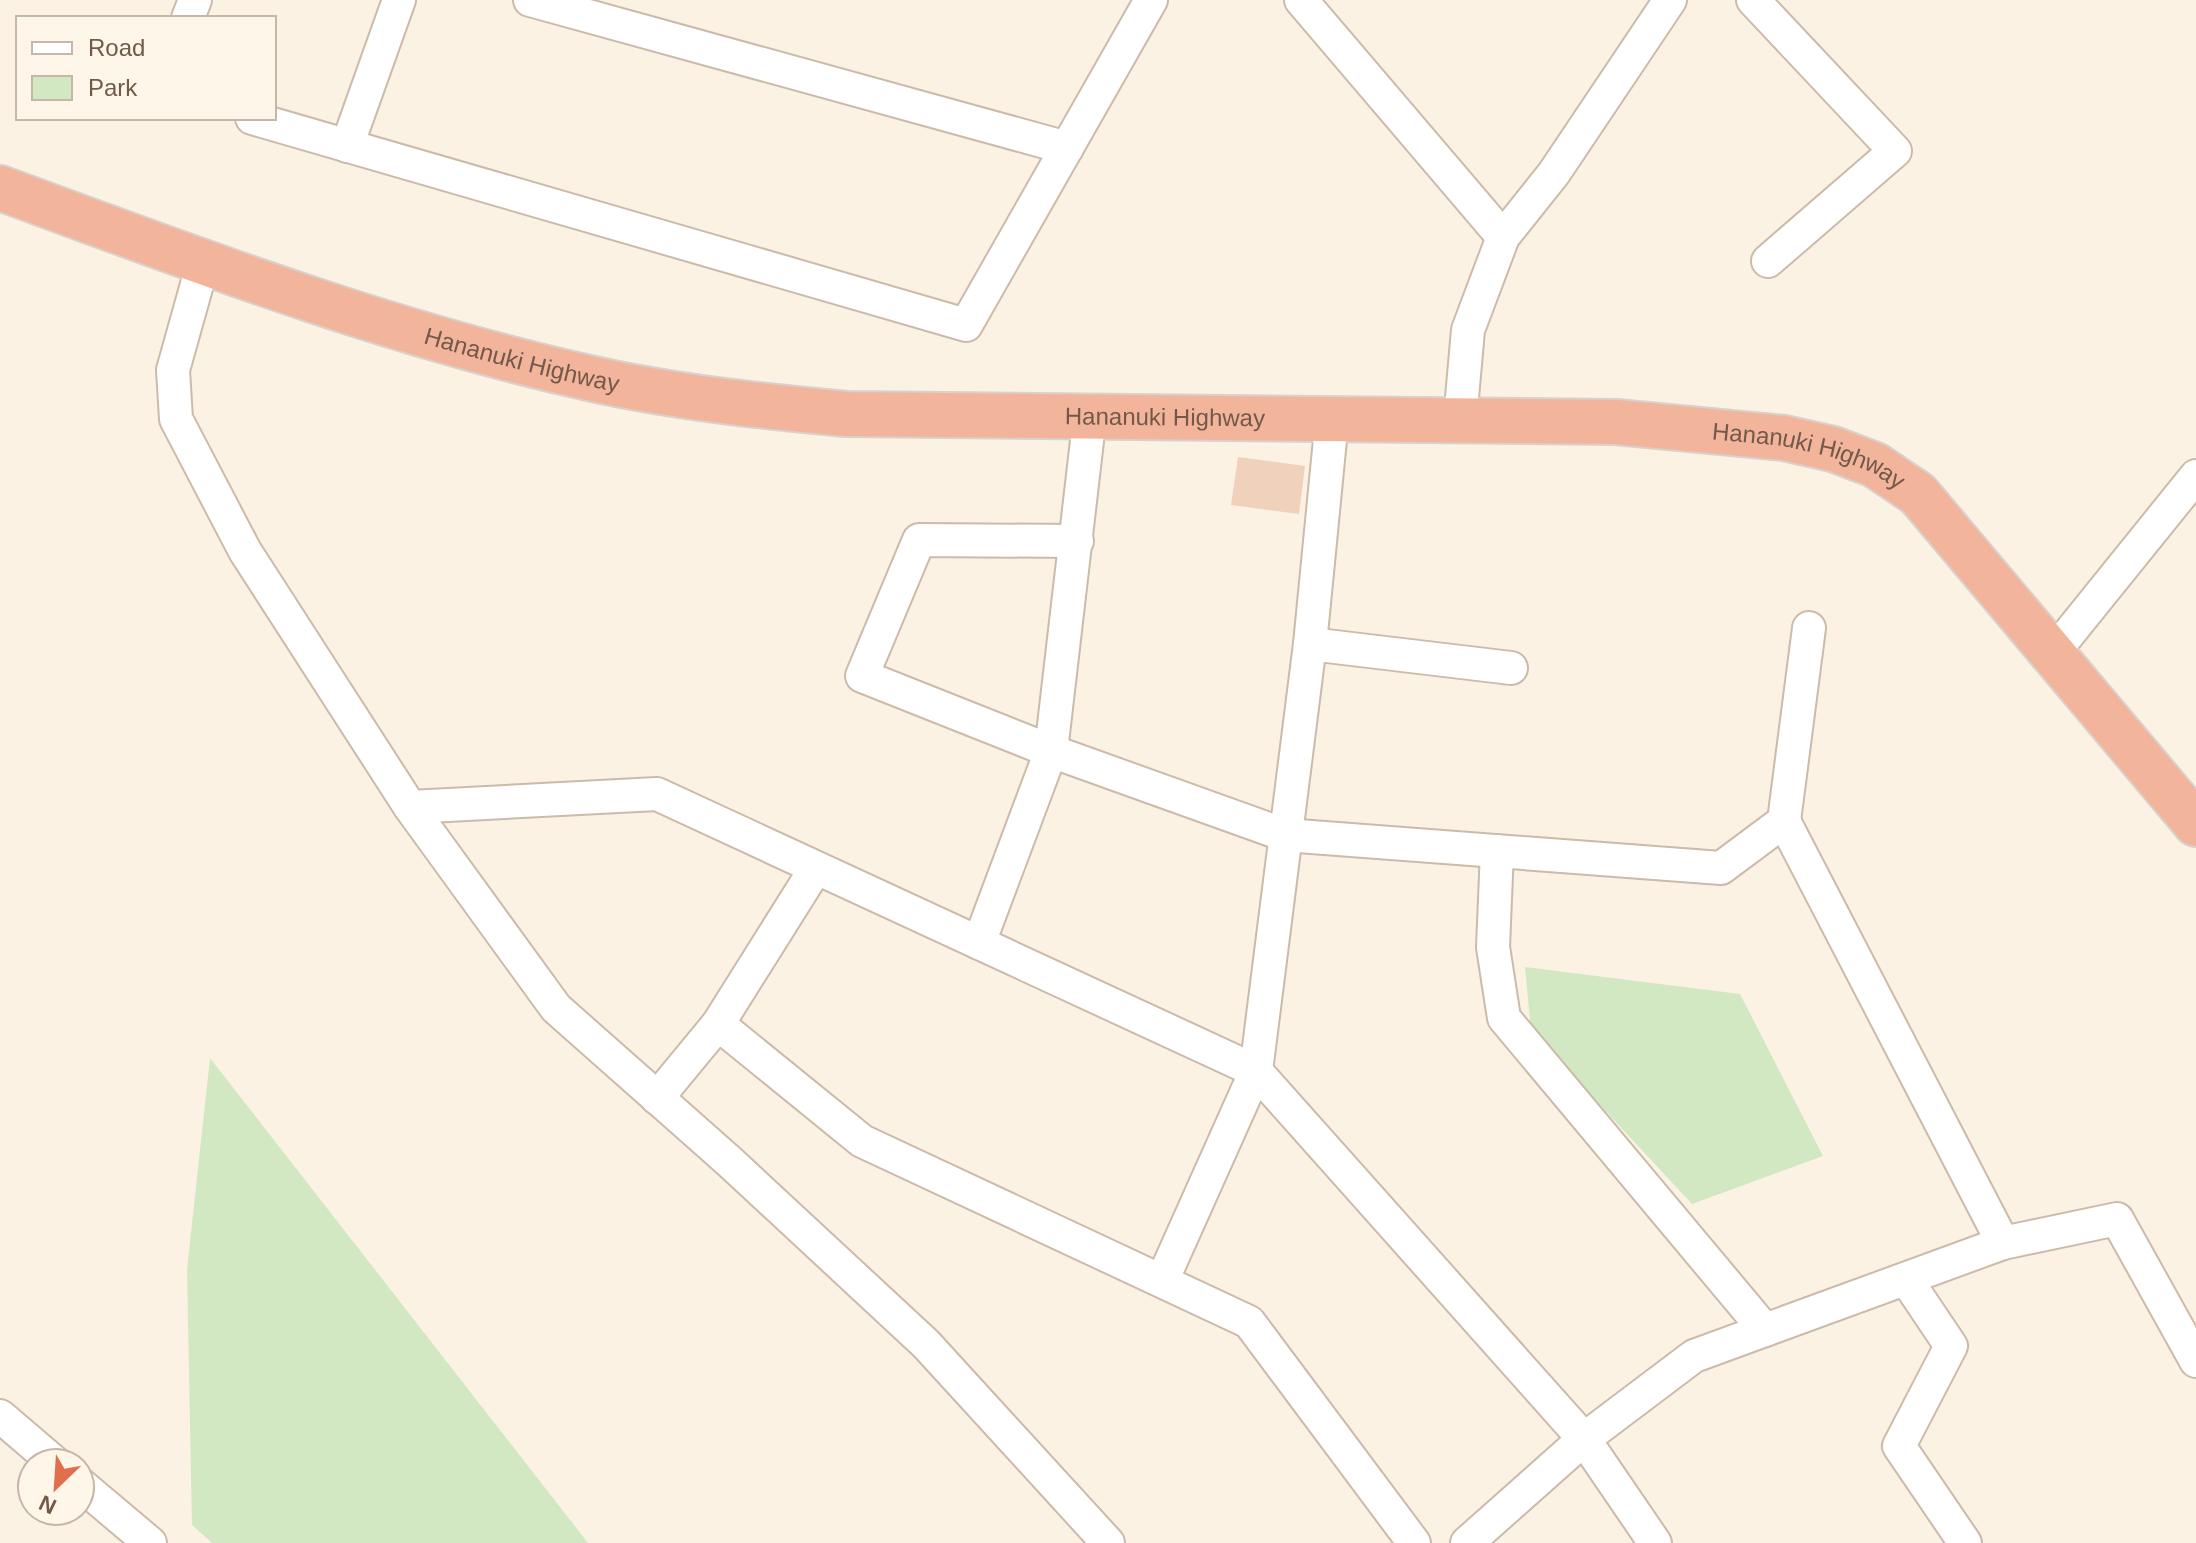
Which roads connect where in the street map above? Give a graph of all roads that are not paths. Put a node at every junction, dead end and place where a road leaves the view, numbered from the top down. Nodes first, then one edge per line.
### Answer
1 (399, 0) edge
2 (530, 0) edge
3 (1151, 0) edge
4 (1301, 0) edge
5 (1670, 0) edge
6 (1753, 0) edge
7 (259, 120) edge
8 (347, 146) junction
9 (1067, 148) junction
10 (0, 188) edge
11 (1503, 237) junction
12 (1768, 261) dead end
13 (203, 263) junction
14 (1090, 415) junction
15 (1332, 419) junction
16 (1460, 420) junction
17 (2196, 476) edge
18 (1077, 541) junction
19 (1809, 628) dead end
20 (1310, 644) junction
21 (2054, 652) junction
22 (1511, 668) dead end
23 (1051, 751) junction
24 (410, 807) junction
25 (1784, 821) junction
26 (2196, 824) edge
27 (1285, 835) junction
28 (1497, 851) junction
29 (816, 868) junction
30 (979, 943) junction
31 (718, 1024) junction
32 (1256, 1071) junction
33 (657, 1098) junction
34 (2003, 1243) junction
35 (1906, 1279) junction
36 (1162, 1281) junction
37 (1765, 1330) junction
38 (2196, 1361) edge
39 (0, 1416) edge
40 (1584, 1439) junction
41 (36, 1447) edge
42 (96, 1497) edge
43 (150, 1543) edge
44 (1108, 1543) edge
45 (1414, 1543) edge
46 (1467, 1543) edge
47 (1655, 1543) edge
48 (1965, 1543) edge

1 - 8 street
2 - 9 street
3 - 9 street
4 - 11 street
5 - 11 street
6 - 12 street
7 - 8 street
8 - 9 street
10 - 13 highway, Hananuki Highway
11 - 16 street
13 - 14 highway, Hananuki Highway
13 - 24 street
14 - 15 highway, Hananuki Highway
14 - 18 street
15 - 16 highway, Hananuki Highway
15 - 20 street
16 - 21 highway, Hananuki Highway
17 - 21 street
18 - 23 street
18 - 23 street
19 - 25 street
20 - 22 street
20 - 27 street
21 - 26 highway, Hananuki Highway
23 - 27 street
23 - 30 street
24 - 29 street
24 - 33 street
25 - 28 street
25 - 34 street
27 - 28 street
27 - 32 street
28 - 37 street
29 - 30 street
29 - 31 street
30 - 32 street
31 - 33 street
31 - 36 street
32 - 36 street
32 - 40 street
33 - 44 street
34 - 35 street
34 - 38 street
35 - 37 street
35 - 48 street
36 - 45 street
37 - 40 street
39 - 41 street
40 - 46 street
40 - 47 street
42 - 43 street

